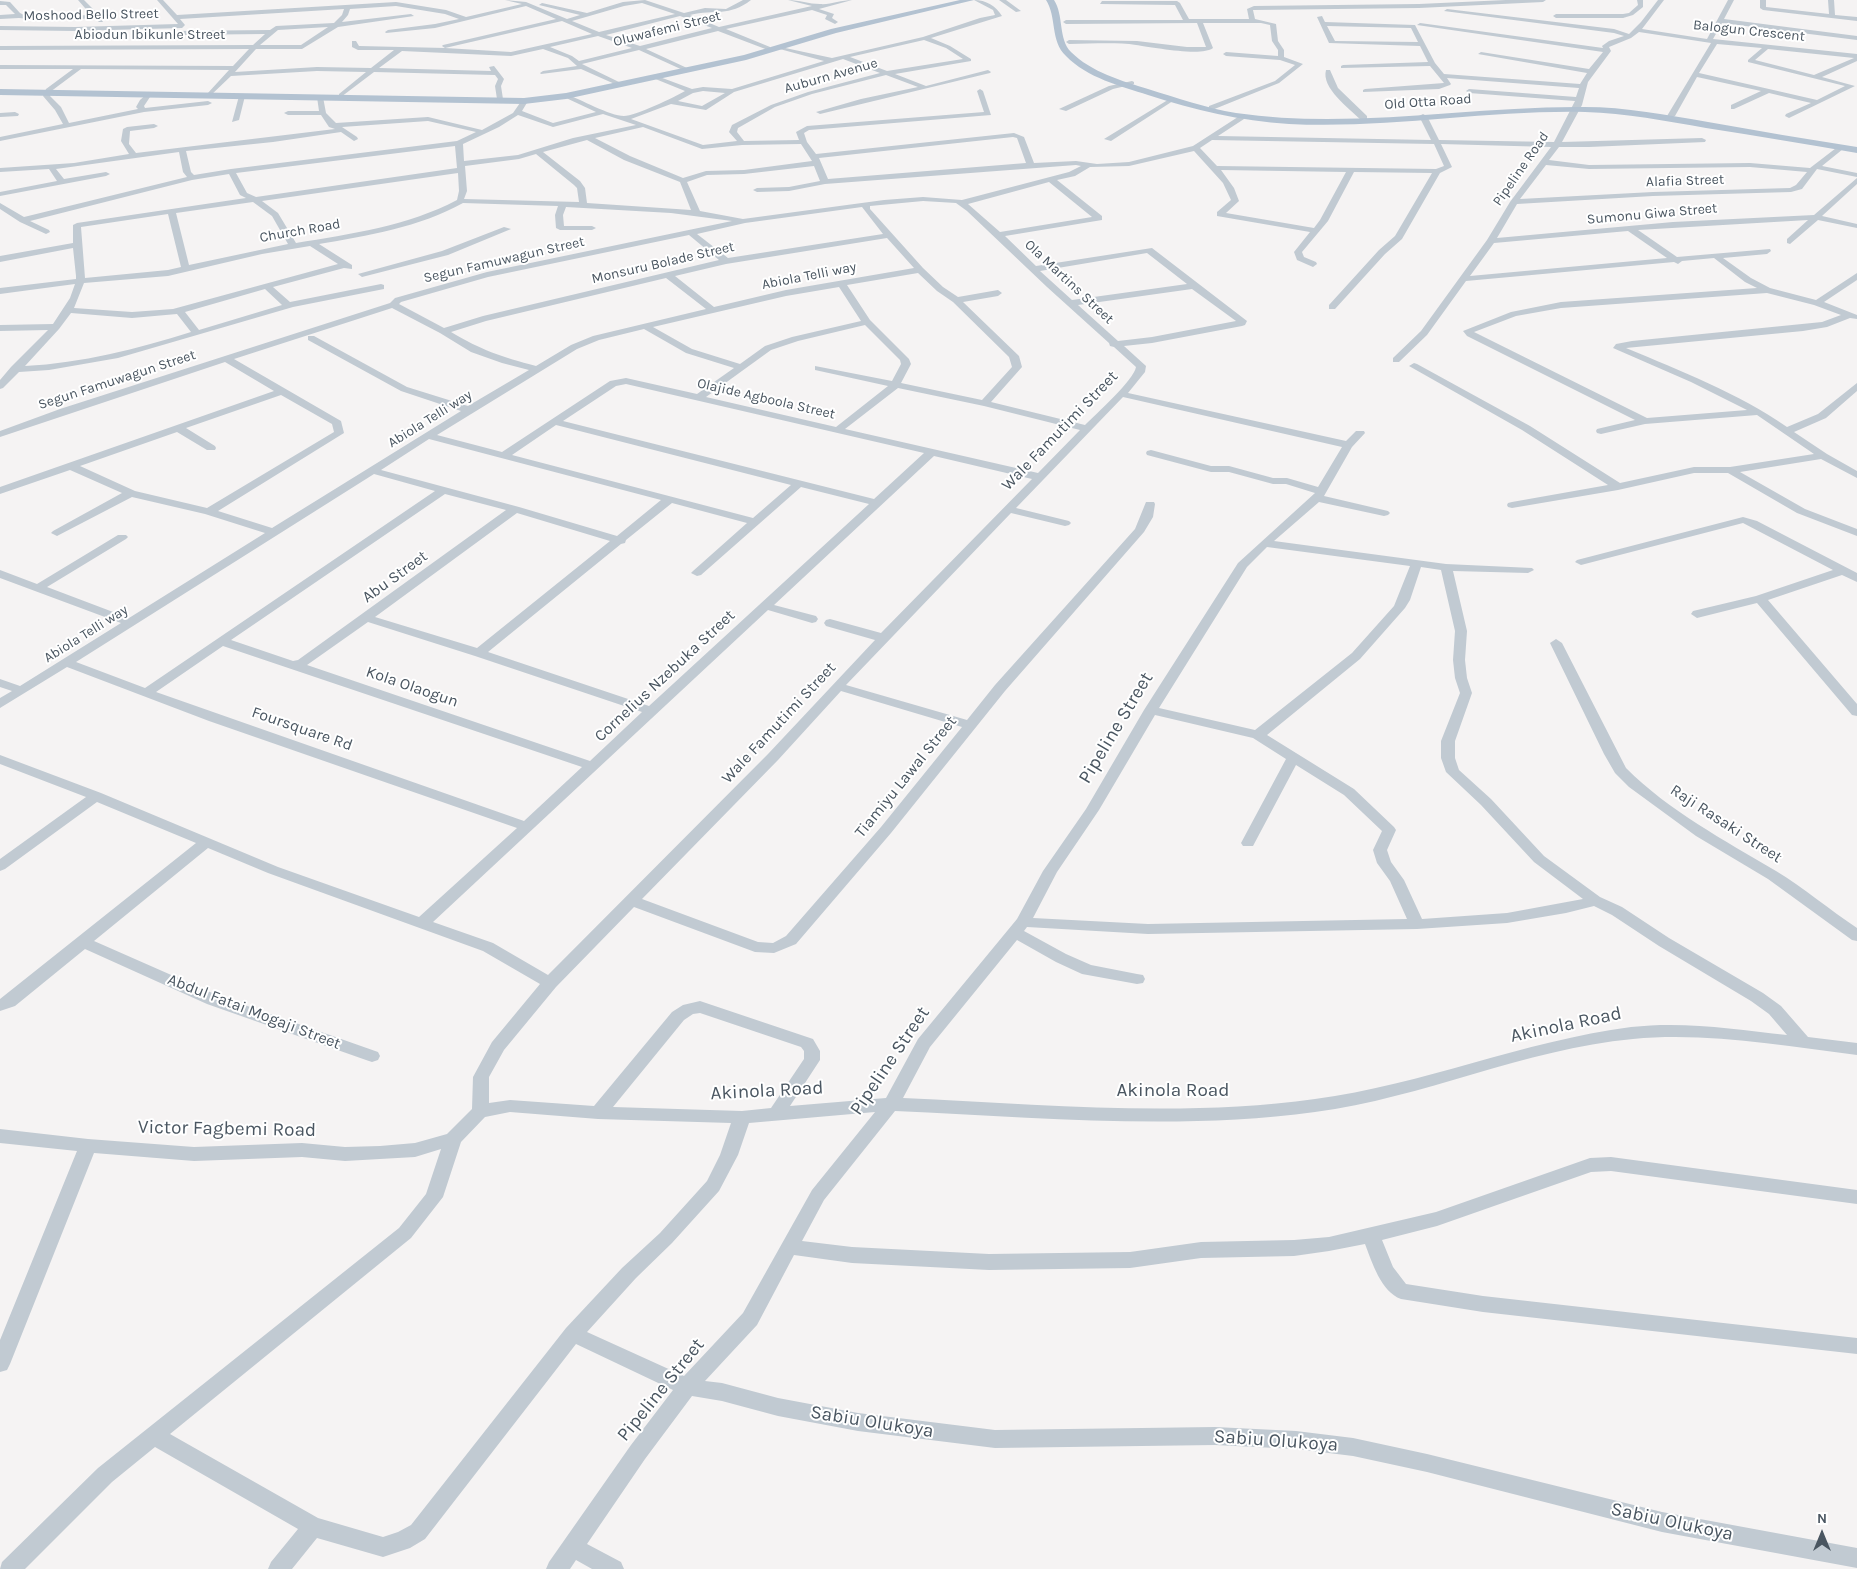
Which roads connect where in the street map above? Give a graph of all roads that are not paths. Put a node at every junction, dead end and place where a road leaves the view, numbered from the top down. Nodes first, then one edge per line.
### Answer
1 (81, 0) edge
2 (160, 0) edge
3 (166, 0) edge
4 (508, 0) edge
5 (641, 0) edge
6 (748, 0) edge
7 (791, 0) edge
8 (849, 0) edge
9 (962, 0) edge
10 (970, 0) edge
11 (977, 0) edge
12 (1002, 0) edge
13 (1050, 0) edge
14 (1058, 0) edge
15 (1322, 0) edge
16 (1543, 0) edge
17 (1640, 0) edge
18 (1661, 0) edge
19 (1731, 0) edge
20 (1763, 0) edge
21 (1831, 0) edge
22 (4, 2) edge
23 (386, 2) edge
24 (1102, 3) dead end
25 (525, 4) junction
26 (823, 6) junction
27 (1419, 6) junction
28 (347, 8) junction
29 (814, 8) junction
30 (1316, 8) junction
31 (1328, 8) junction
32 (1018, 11) dead end
33 (1430, 14) junction
34 (587, 15) junction
35 (683, 15) junction
36 (20, 16) junction
37 (97, 16) junction
38 (411, 16) junction
39 (1832, 16) junction
40 (0, 17) edge
41 (177, 17) junction
42 (466, 19) junction
43 (1857, 19) edge
44 (564, 20) junction
45 (1524, 20) junction
46 (1188, 21) junction
47 (1199, 21) junction
48 (1252, 21) junction
49 (1721, 21) junction
50 (835, 22) dead end
51 (1066, 22) junction
52 (1323, 24) junction
53 (336, 25) junction
54 (182, 26) junction
55 (435, 26) junction
56 (0, 28) edge
57 (105, 28) junction
58 (718, 29) junction
59 (1638, 30) junction
60 (271, 32) junction
61 (388, 32) dead end
62 (173, 33) junction
63 (1137, 33) dead end
64 (599, 34) junction
65 (1629, 37) junction
66 (806, 38) junction
67 (925, 38) junction
68 (1857, 38) edge
69 (1712, 41) junction
70 (354, 42) dead end
71 (1069, 42) junction
72 (1137, 42) junction
73 (1420, 44) junction
74 (161, 46) junction
75 (543, 46) junction
76 (254, 47) junction
77 (778, 47) junction
78 (0, 48) edge
79 (639, 48) junction
80 (768, 48) junction
81 (400, 49) junction
82 (431, 49) junction
83 (1765, 49) dead end
84 (1608, 51) junction
85 (1226, 54) dead end
86 (1481, 54) dead end
87 (843, 56) junction
88 (1281, 58) junction
89 (831, 60) junction
90 (1856, 60) edge
91 (496, 62) dead end
92 (1432, 64) junction
93 (580, 65) junction
94 (0, 67) edge
95 (1343, 67) dead end
96 (79, 68) junction
97 (234, 68) junction
98 (685, 69) junction
99 (371, 71) junction
100 (1328, 71) dead end
101 (1590, 71) junction
102 (988, 72) dead end
103 (496, 73) junction
104 (543, 73) dead end
105 (888, 73) junction
106 (228, 74) junction
107 (1694, 74) junction
108 (1443, 76) junction
109 (1816, 76) junction
110 (655, 77) junction
111 (617, 83) junction
112 (1129, 83) junction
113 (1584, 86) junction
114 (926, 88) junction
115 (715, 90) junction
116 (1365, 90) dead end
117 (1769, 90) junction
118 (0, 91) edge
119 (48, 91) junction
120 (691, 91) junction
121 (732, 91) junction
122 (980, 91) dead end
123 (1469, 91) dead end
124 (149, 94) junction
125 (341, 95) junction
126 (242, 96) junction
127 (566, 96) junction
128 (209, 97) junction
129 (320, 97) junction
130 (460, 99) junction
131 (500, 99) junction
132 (524, 100) junction
133 (1173, 100) junction
134 (861, 101) junction
135 (671, 102) junction
136 (1818, 102) junction
137 (690, 104) junction
138 (1577, 105) junction
139 (1734, 107) dead end
140 (1212, 108) junction
141 (1063, 109) dead end
142 (144, 110) junction
143 (517, 112) junction
144 (603, 112) junction
145 (820, 112) dead end
146 (288, 113) dead end
147 (322, 113) junction
148 (15, 114) dead end
149 (0, 115) edge
150 (1423, 116) junction
151 (1671, 116) junction
152 (1789, 116) dead end
153 (1241, 117) junction
154 (626, 118) junction
155 (1364, 118) junction
156 (235, 120) dead end
157 (874, 122) junction
158 (332, 124) junction
159 (644, 124) junction
160 (66, 125) junction
161 (154, 126) dead end
162 (342, 130) junction
163 (483, 132) junction
164 (589, 138) junction
165 (1108, 138) dead end
166 (1212, 138) junction
167 (0, 139) edge
168 (354, 139) dead end
169 (1702, 140) dead end
170 (1436, 141) junction
171 (802, 142) junction
172 (459, 143) junction
173 (742, 143) junction
174 (1557, 144) junction
175 (1840, 147) junction
176 (1196, 148) junction
177 (182, 149) junction
178 (1857, 149) edge
179 (92, 152) dead end
180 (538, 152) junction
181 (135, 156) junction
182 (815, 159) junction
183 (102, 161) junction
184 (1542, 162) junction
185 (1031, 165) junction
186 (1088, 166) junction
187 (461, 167) junction
188 (51, 168) junction
189 (1212, 168) junction
190 (1814, 168) junction
191 (1352, 169) junction
192 (0, 170) edge
193 (231, 171) junction
194 (1437, 171) junction
195 (106, 174) dead end
196 (1857, 175) edge
197 (192, 178) junction
198 (1050, 179) junction
199 (683, 180) junction
200 (1857, 180) edge
201 (62, 182) junction
202 (825, 182) junction
203 (756, 190) dead end
204 (0, 194) edge
205 (254, 199) junction
206 (462, 201) junction
207 (1514, 202) junction
208 (961, 203) junction
209 (563, 204) junction
210 (583, 204) junction
211 (866, 205) junction
212 (0, 206) edge
213 (970, 210) joint
214 (171, 211) junction
215 (696, 212) junction
216 (1816, 217) junction
217 (23, 220) junction
218 (745, 221) junction
219 (1857, 226) edge
220 (592, 228) dead end
221 (1630, 228) junction
222 (507, 229) dead end
223 (1316, 231) junction
224 (46, 232) dead end
225 (691, 233) junction
226 (891, 235) junction
227 (998, 236) junction
228 (1790, 241) dead end
229 (1491, 242) junction
230 (312, 243) junction
231 (78, 245) junction
232 (293, 245) junction
233 (1767, 252) dead end
234 (1717, 257) junction
235 (0, 259) edge
236 (726, 261) junction
237 (1678, 261) junction
238 (1313, 264) dead end
239 (344, 265) junction
240 (186, 269) junction
241 (1034, 269) junction
242 (920, 270) junction
243 (362, 274) junction
244 (668, 275) junction
245 (1857, 276) edge
246 (1462, 279) junction
247 (80, 280) junction
248 (841, 283) junction
249 (267, 286) junction
250 (1194, 286) junction
251 (1767, 290) junction
252 (0, 291) edge
253 (998, 293) dead end
254 (390, 296) junction
255 (956, 300) junction
256 (1071, 303) junction
257 (1817, 303) junction
258 (289, 306) junction
259 (1332, 307) dead end
260 (67, 310) junction
261 (179, 310) junction
262 (712, 310) junction
263 (1854, 316) edge
264 (867, 322) junction
265 (56, 327) junction
266 (646, 327) junction
267 (0, 328) edge
268 (443, 331) junction
269 (196, 333) junction
270 (311, 338) dead end
271 (1113, 344) junction
272 (226, 359) junction
273 (1396, 360) dead end
274 (1414, 366) dead end
275 (740, 367) junction
276 (818, 368) dead end
277 (14, 369) junction
278 (538, 369) junction
279 (1137, 376) joint
280 (895, 385) junction
281 (0, 386) edge
282 (1857, 386) edge
283 (282, 391) junction
284 (1120, 394) junction
285 (698, 398) junction
286 (984, 404) junction
287 (469, 410) junction
288 (1759, 412) junction
289 (555, 422) junction
290 (1645, 422) junction
291 (180, 428) junction
292 (1085, 428) junction
293 (839, 429) junction
294 (1788, 430) junction
295 (1601, 431) dead end
296 (0, 434) edge
297 (1360, 434) dead end
298 (429, 436) junction
299 (1348, 445) junction
300 (211, 448) dead end
301 (930, 453) junction
302 (1151, 453) dead end
303 (504, 455) junction
304 (1823, 456) junction
305 (71, 466) junction
306 (1730, 470) junction
307 (373, 471) junction
308 (1857, 475) edge
309 (1039, 477) junction
310 (799, 483) junction
311 (1618, 487) junction
312 (0, 491) edge
313 (442, 491) junction
314 (131, 493) junction
315 (1318, 495) junction
316 (670, 499) junction
317 (876, 503) junction
318 (1150, 504) dead end
319 (1512, 504) dead end
320 (515, 509) junction
321 (1009, 509) junction
322 (209, 512) junction
323 (1384, 514) dead end
324 (756, 522) junction
325 (1065, 523) dead end
326 (272, 532) junction
327 (56, 533) dead end
328 (1857, 533) edge
329 (122, 537) dead end
330 (621, 541) junction
331 (1264, 543) junction
332 (1582, 562) dead end
333 (1417, 563) junction
334 (1446, 567) junction
335 (1528, 570) dead end
336 (1844, 570) junction
337 (697, 573) dead end
338 (0, 574) edge
339 (1857, 578) edge
340 (38, 588) junction
341 (1760, 599) junction
342 (766, 606) junction
343 (1697, 614) dead end
344 (366, 618) junction
345 (812, 619) dead end
346 (130, 622) junction
347 (830, 623) dead end
348 (883, 638) junction
349 (222, 641) junction
350 (1556, 644) dead end
351 (480, 653) junction
352 (67, 663) junction
353 (292, 665) junction
354 (0, 683) edge
355 (838, 687) junction
356 (21, 690) junction
357 (146, 692) junction
358 (0, 704) edge
359 (1151, 710) junction
360 (651, 711) junction
361 (1857, 712) edge
362 (971, 725) junction
363 (1258, 735) junction
364 (1294, 756) junction
365 (0, 758) edge
366 (592, 766) junction
367 (96, 796) junction
368 (526, 826) junction
369 (205, 843) junction
370 (1248, 843) dead end
371 (0, 866) edge
372 (634, 901) junction
373 (1595, 901) junction
374 (422, 923) junction
375 (1417, 924) junction
376 (1020, 928) junction
377 (1857, 936) edge
378 (83, 942) junction
379 (1137, 979) dead end
380 (550, 983) junction
381 (0, 1005) edge
382 (1803, 1042) junction
383 (1857, 1049) edge
384 (372, 1056) dead end
385 (891, 1104) junction
386 (480, 1111) junction
387 (598, 1113) junction
388 (775, 1115) junction
389 (742, 1117) junction
390 (0, 1136) edge
391 (452, 1139) junction
392 (88, 1146) junction
393 (1857, 1197) edge
394 (1371, 1236) junction
395 (789, 1248) junction
396 (573, 1334) junction
397 (1857, 1346) edge
398 (0, 1364) edge
399 (687, 1387) junction
400 (154, 1436) junction
401 (313, 1527) junction
402 (572, 1547) junction
403 (1857, 1558) edge
404 (10, 1569) edge
405 (279, 1569) edge
406 (557, 1569) edge
407 (613, 1569) edge

1 - 37 street
2 - 3 street
2 - 41 street
4 - 25 street
5 - 34 street
5 - 35 street
6 - 35 street
7 - 26 street
8 - 26 street, Oluwafemi Street
9 - 66 main road
10 - 66 main road
11 - 67 street
12 - 32 street
13 - 112 main road, Old Otta Road
14 - 51 main road
15 - 31 street
16 - 27 street
17 - 45 street
18 - 59 street, Pipeline Road
19 - 49 street
20 - 39 street
21 - 39 street
22 - 36 street
23 - 28 street
23 - 38 street
23 - 42 street
24 - 46 street
25 - 34 street
25 - 42 street
25 - 44 street
26 - 29 street, Oluwafemi Street
27 - 31 street
27 - 33 street
28 - 41 street
28 - 53 street
29 - 50 street
29 - 58 street, Oluwafemi Street
30 - 31 street
30 - 48 street
30 - 52 street
33 - 45 street
33 - 84 street
34 - 44 street
35 - 58 street
35 - 64 street
36 - 37 street
36 - 40 street
37 - 57 street
38 - 53 street
38 - 55 street
39 - 43 street
41 - 54 street
42 - 55 street
44 - 64 street
44 - 82 street
45 - 65 street
46 - 47 street
46 - 51 street
47 - 48 street
47 - 72 street
48 - 88 street
49 - 68 street
49 - 69 street
51 - 71 main road
52 - 73 street
52 - 73 street
53 - 60 street
53 - 76 street, Abiodun Ibikunle Street
54 - 57 street, Moshood Bello Street
54 - 62 street
55 - 61 street
56 - 57 street, Moshood Bello Street
58 - 79 street, Oluwafemi Street
58 - 80 street
59 - 65 street, Pipeline Road
59 - 69 street, Balogun Crescent
60 - 62 street
60 - 76 street
62 - 74 street
63 - 72 street
64 - 75 street
64 - 79 street
65 - 84 street, Pipeline Road
66 - 77 main road
66 - 80 main road
67 - 87 street
67 - 105 street, Auburn Avenue
69 - 90 street, Balogun Crescent
69 - 107 street
70 - 81 street
71 - 72 street
71 - 112 main road, Old Otta Road
73 - 92 street
74 - 76 street, Abiodun Ibikunle Street
74 - 78 street, Abiodun Ibikunle Street
75 - 82 street
75 - 93 street
76 - 97 street
77 - 89 street
77 - 110 main road
79 - 93 street, Oluwafemi Street
79 - 98 street
80 - 98 main road
81 - 82 street
81 - 99 street
83 - 109 street
84 - 101 street, Pipeline Road
85 - 88 street
86 - 101 street
87 - 89 street
87 - 105 street
88 - 140 street
89 - 121 street
90 - 109 street
91 - 103 street
92 - 95 street
92 - 108 street
93 - 104 street, Oluwafemi Street
93 - 111 street
94 - 96 street
96 - 97 street
96 - 119 street
97 - 106 street
98 - 111 main road
99 - 103 street
99 - 106 street
99 - 125 street
100 - 155 street
101 - 113 street, Pipeline Road
102 - 114 street
103 - 131 street
105 - 114 street
105 - 173 street, Auburn Avenue
106 - 128 street
107 - 117 street
107 - 151 street
108 - 113 street
108 - 116 street
109 - 136 street
110 - 120 street
110 - 127 main road
111 - 131 main road
112 - 133 main road, Old Otta Road
112 - 140 main road, Old Otta Road
112 - 141 street
113 - 138 street, Pipeline Road
114 - 134 street
115 - 120 street
115 - 121 street
115 - 137 street
117 - 136 street
117 - 139 street
118 - 119 main road
119 - 124 main road
119 - 128 main road
119 - 160 street
120 - 135 street
121 - 137 street
122 - 157 street
123 - 138 street
124 - 128 main road
124 - 142 street
125 - 128 main road
125 - 130 main road
126 - 128 main road
126 - 129 main road
126 - 156 street
127 - 132 main road
127 - 144 street
128 - 142 street
129 - 130 main road
129 - 147 street
130 - 131 main road
130 - 132 main road
132 - 143 street
133 - 153 main road, Old Otta Road
133 - 165 street
134 - 145 street
134 - 157 street
135 - 137 street
135 - 154 street
136 - 152 street
138 - 150 main road, Old Otta Road
138 - 151 main road, Old Otta Road
138 - 155 main road, Old Otta Road
138 - 174 street, Pipeline Road
138 - 175 main road, Old Otta Road
140 - 155 main road, Old Otta Road
142 - 160 street
143 - 144 street
143 - 163 street
144 - 154 street
146 - 147 street
147 - 158 street
148 - 149 street
150 - 153 main road, Old Otta Road
150 - 170 street
151 - 178 main road, Old Otta Road
153 - 166 street
154 - 159 street
157 - 171 street
158 - 162 street
158 - 163 street
159 - 164 street
159 - 173 street
160 - 167 street
161 - 181 street
162 - 168 street
162 - 177 street
163 - 172 street
164 - 180 street
164 - 199 street
166 - 170 street
166 - 176 street
169 - 174 street
170 - 174 street
170 - 194 street
171 - 173 street
171 - 182 street
172 - 187 street
172 - 193 street
174 - 184 street, Pipeline Road
175 - 178 main road, Old Otta Road
175 - 190 street, Alafia Street
176 - 186 street
176 - 189 street
177 - 181 street
177 - 197 street
179 - 183 street
180 - 187 street
180 - 210 street
181 - 183 street
182 - 185 street
182 - 199 street
182 - 202 street
183 - 188 street
184 - 190 street
184 - 207 street, Pipeline Road
185 - 186 street
185 - 202 street
186 - 198 street
187 - 205 street
187 - 206 street
188 - 192 street
188 - 201 street
189 - 191 street
189 - 223 street
190 - 196 street
190 - 207 street, Alafia Street
191 - 194 street
191 - 223 street
193 - 197 street
193 - 205 street
194 - 259 street
195 - 201 street
197 - 217 street
198 - 208 street
198 - 227 street
199 - 215 street
200 - 216 street
201 - 204 street
202 - 203 street
205 - 214 street
205 - 232 street
206 - 209 street
206 - 230 street, Church Road
207 - 229 street, Pipeline Road
208 - 211 street, Segun Famuwagun Street
208 - 213 street, Segun Famuwagun Street
209 - 210 street
209 - 220 street
210 - 215 street
211 - 218 street, Segun Famuwagun Street
211 - 226 street
212 - 217 street
213 - 227 street, Ola Martins Street
214 - 231 street
214 - 240 street
215 - 218 street
216 - 219 street, Sumonu Giwa Street
216 - 221 street, Sumonu Giwa Street
216 - 228 street
217 - 224 street
218 - 225 street, Segun Famuwagun Street
221 - 229 street, Sumonu Giwa Street
221 - 237 street
222 - 243 street
223 - 238 street
225 - 236 street
225 - 254 street, Segun Famuwagun Street
226 - 236 street, Monsuru Bolade Street
226 - 242 street
227 - 241 street, Ola Martins Street
229 - 246 street, Pipeline Road
230 - 232 street, Church Road
230 - 239 street
231 - 235 street
231 - 247 street
232 - 240 street, Church Road
233 - 234 street
234 - 237 street
234 - 251 street
236 - 244 street, Monsuru Bolade Street
237 - 246 street
239 - 243 street
239 - 249 street
240 - 247 street, Church Road
241 - 250 street
241 - 256 street, Ola Martins Street
242 - 248 street, Abiola Telli way
242 - 255 street
243 - 254 street
244 - 262 street
244 - 268 street, Monsuru Bolade Street
245 - 257 street
246 - 273 street, Pipeline Road
247 - 252 street, Church Road
247 - 260 street
248 - 262 street, Abiola Telli way
248 - 264 street
249 - 258 street
249 - 261 street
250 - 256 street
250 - 271 street
251 - 257 street
251 - 290 street
253 - 255 street
254 - 258 street
254 - 268 street
254 - 272 street, Segun Famuwagun Street
255 - 286 street
256 - 271 street, Ola Martins Street
257 - 263 street
258 - 269 street
260 - 261 street
260 - 265 street
261 - 269 street
262 - 266 street, Abiola Telli way
263 - 288 street
264 - 275 street
264 - 280 street
265 - 267 street
265 - 277 street
266 - 275 street
266 - 278 street, Abiola Telli way
268 - 278 street
269 - 277 street
270 - 287 street
271 - 279 street, Ola Martins Street
272 - 283 street
272 - 296 street, Segun Famuwagun Street
274 - 311 street
275 - 285 street
276 - 280 street
277 - 281 street
278 - 287 street, Abiola Telli way
279 - 284 street, Wale Famutimi Street
280 - 286 street
280 - 293 street
282 - 294 street
283 - 291 street
283 - 322 street
284 - 292 street, Wale Famutimi Street
284 - 299 street
285 - 289 street, Olajide Agboola Street
285 - 293 street, Olajide Agboola Street
286 - 292 street
287 - 298 street, Abiola Telli way
288 - 290 street
288 - 294 street
289 - 303 street, Olajide Agboola Street
289 - 310 street
290 - 295 street
291 - 300 street
291 - 305 street
292 - 309 street, Wale Famutimi Street
293 - 301 street, Olajide Agboola Street
294 - 304 street
297 - 299 street, Pipeline Street
298 - 303 street
298 - 307 street, Abiola Telli way
299 - 315 street, Pipeline Street
301 - 309 street, Olajide Agboola Street
301 - 317 street, Cornelius Nzebuka Street
302 - 315 street
303 - 316 street
304 - 306 street
304 - 308 street
305 - 312 street
305 - 314 street
306 - 311 street
306 - 328 street
307 - 313 street
307 - 326 street, Abiola Telli way
309 - 321 street, Wale Famutimi Street
310 - 317 street
310 - 324 street
311 - 319 street
313 - 320 street
313 - 349 street
314 - 322 street
314 - 327 street
315 - 323 street
315 - 331 street, Pipeline Street
316 - 324 street
316 - 330 street
317 - 342 street, Cornelius Nzebuka Street
318 - 362 street, Tiamiyu Lawal Street
320 - 330 street
320 - 344 street, Abu Street
321 - 325 street
321 - 348 street, Wale Famutimi Street
322 - 326 street
324 - 337 street
326 - 346 street, Abiola Telli way
329 - 340 street
330 - 351 street
331 - 333 street
331 - 359 street, Pipeline Street
332 - 336 street
333 - 334 street
333 - 363 street
334 - 335 street
334 - 373 street
336 - 339 street
336 - 341 street
338 - 340 street
340 - 346 street
341 - 343 street
341 - 361 street
342 - 345 street
342 - 360 street, Cornelius Nzebuka Street
344 - 351 street
344 - 353 street, Abu Street
346 - 352 street, Abiola Telli way
347 - 348 street
348 - 355 street, Wale Famutimi Street
349 - 353 street, Kola Olaogun
349 - 357 street
350 - 377 street, Raji Rasaki Street
351 - 360 street
352 - 356 street, Abiola Telli way
352 - 357 street, Foursquare Rd
353 - 366 street, Kola Olaogun
354 - 356 street
355 - 362 street
355 - 372 street, Wale Famutimi Street
356 - 358 street, Abiola Telli way
357 - 368 street, Foursquare Rd
359 - 363 street
359 - 376 street, Pipeline Street
360 - 366 street, Cornelius Nzebuka Street
362 - 372 street, Tiamiyu Lawal Street
363 - 364 street
364 - 370 street
364 - 375 street
365 - 367 street
366 - 368 street, Cornelius Nzebuka Street
367 - 369 street
367 - 371 street
368 - 374 street, Cornelius Nzebuka Street
369 - 374 street
369 - 378 street
372 - 380 street, Wale Famutimi Street
373 - 375 street
373 - 382 street
374 - 380 street
375 - 376 street
376 - 379 street
376 - 385 street, Pipeline Street
378 - 381 street
378 - 384 street, Abdul Fatai Mogaji Street
380 - 386 street, Wale Famutimi Street
382 - 383 street, Akinola Road
382 - 385 street, Akinola Road
385 - 388 street, Akinola Road
385 - 395 street, Pipeline Street
386 - 387 street, Akinola Road
386 - 391 street
387 - 388 street
387 - 389 street, Akinola Road
388 - 389 street, Akinola Road
389 - 396 street
390 - 392 street, Victor Fagbemi Road
391 - 392 street, Victor Fagbemi Road
391 - 400 street
392 - 398 street
393 - 394 street
394 - 395 street
394 - 397 street
395 - 399 street, Pipeline Street
396 - 399 street, Sabiu Olukoya
396 - 401 street
399 - 402 street, Pipeline Street
399 - 403 street, Sabiu Olukoya
400 - 401 street
400 - 404 street
401 - 405 street
402 - 406 street, Pipeline Street
402 - 407 street

